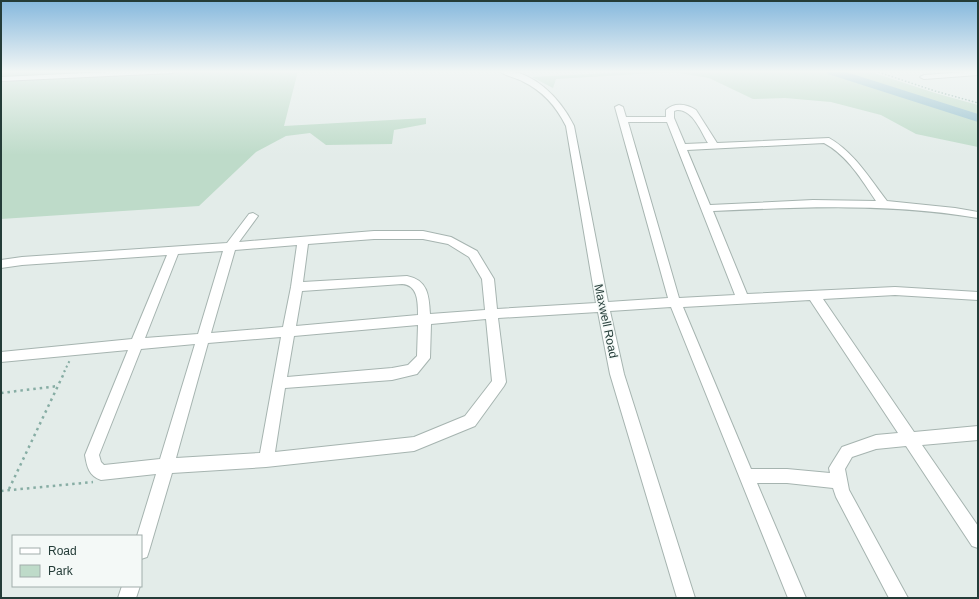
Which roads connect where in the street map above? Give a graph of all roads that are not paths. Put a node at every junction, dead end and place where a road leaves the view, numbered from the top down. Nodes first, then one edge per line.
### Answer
1 (554, 99) edge
2 (619, 107) dead end
3 (670, 119) junction
4 (623, 120) junction
5 (714, 146) junction
6 (682, 147) junction
7 (884, 204) junction
8 (706, 208) junction
9 (978, 215) edge
10 (253, 216) dead end
11 (303, 240) junction
12 (230, 247) junction
13 (174, 251) junction
14 (1, 264) edge
15 (297, 287) junction
16 (814, 296) junction
17 (978, 296) edge
18 (743, 299) junction
19 (675, 302) junction
20 (603, 307) junction
21 (493, 314) junction
22 (424, 320) junction
23 (288, 332) junction
24 (203, 339) junction
25 (136, 344) junction
26 (1, 357) edge
27 (279, 383) junction
28 (978, 432) edge
29 (910, 439) junction
30 (266, 460) junction
31 (166, 466) junction
32 (747, 476) junction
33 (840, 481) junction
34 (978, 540) edge
35 (142, 548) edge
36 (131, 587) edge
37 (127, 598) edge
38 (686, 598) edge
39 (797, 598) edge
40 (899, 598) edge

1 - 20 street, Maxwell Road
2 - 4 street
3 - 4 street
3 - 5 street
3 - 6 street
4 - 19 street
5 - 6 street
5 - 7 street
6 - 8 street
7 - 8 street
7 - 9 street
8 - 18 street
10 - 12 street
11 - 12 street
11 - 15 street
11 - 21 street
12 - 13 street
12 - 24 street
13 - 14 street
13 - 25 street
15 - 22 street
15 - 23 street
16 - 17 street
16 - 18 street
16 - 29 street
18 - 19 street
19 - 20 street
19 - 32 street
20 - 21 street
20 - 38 street, Maxwell Road
21 - 22 street
21 - 30 street
22 - 23 street
22 - 27 street
23 - 24 street
23 - 27 street
24 - 25 street
24 - 31 street
25 - 26 street
25 - 31 street
27 - 30 street
28 - 29 street
29 - 33 street
29 - 34 street
30 - 31 street
31 - 35 street
32 - 33 street
32 - 39 street
33 - 40 street
36 - 37 street

